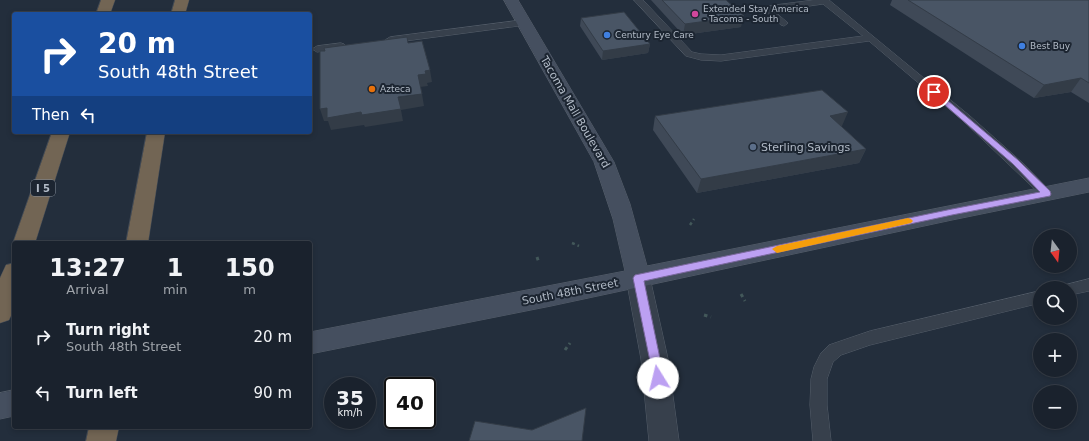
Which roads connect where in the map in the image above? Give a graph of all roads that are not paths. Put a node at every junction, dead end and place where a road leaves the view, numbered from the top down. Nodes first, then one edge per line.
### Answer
1 (108, 0) edge
2 (181, 0) edge
3 (511, 0) edge
4 (638, 0) edge
5 (825, 1) edge
6 (104, 12) edge
7 (178, 12) edge
8 (523, 23) junction
9 (784, 23) dead end
10 (870, 38) junction
11 (378, 41) edge
12 (348, 45) edge
13 (317, 49) dead end
14 (60, 134) edge
15 (156, 134) edge
16 (1089, 185) edge
17 (1047, 194) junction
18 (25, 241) edge
19 (137, 241) edge
20 (12, 278) edge
21 (638, 278) junction
22 (1089, 285) edge
23 (1077, 288) edge
24 (1033, 299) edge
25 (0, 313) edge
26 (312, 343) edge
27 (12, 403) edge
28 (0, 406) edge
29 (104, 429) edge
30 (101, 441) edge
31 (664, 441) edge
32 (822, 441) edge

1 - 6 highway
2 - 7 highway
3 - 8 main road, Tacoma Mall Boulevard
4 - 10 lane
5 - 9 lane
5 - 10 lane
8 - 11 lane
8 - 21 main road, Tacoma Mall Boulevard
10 - 17 lane
12 - 13 lane
14 - 18 highway, I 5
15 - 19 highway
16 - 17 main road, South 48th Street
17 - 21 main road, South 48th Street
20 - 25 highway
21 - 26 main road, South 48th Street
21 - 31 street, Tacoma Mall Boulevard
22 - 23 lane
24 - 32 lane
27 - 28 main road
29 - 30 highway

